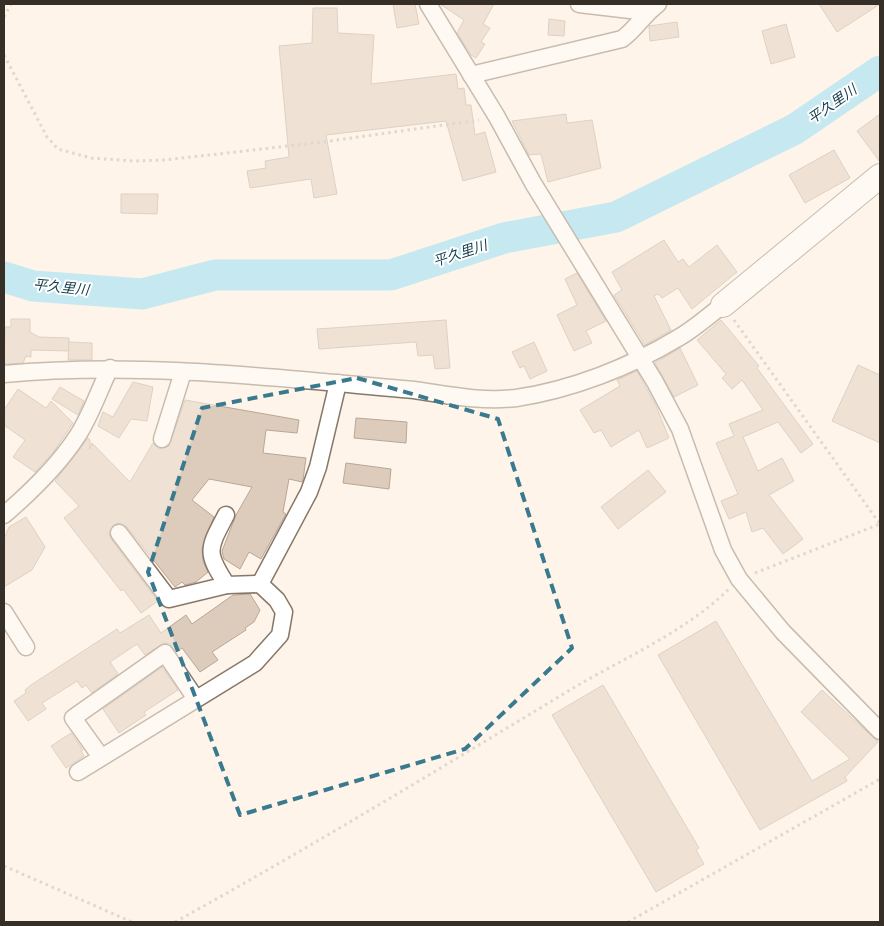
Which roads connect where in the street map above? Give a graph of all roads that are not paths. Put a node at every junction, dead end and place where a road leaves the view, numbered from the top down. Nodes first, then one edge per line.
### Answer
1 (428, 4) edge
2 (579, 4) edge
3 (652, 8) edge
4 (471, 75) junction
5 (880, 176) edge
6 (723, 305) joint
7 (641, 358) junction
8 (110, 368) junction
9 (183, 372) junction
10 (4, 374) edge
11 (338, 383) junction
12 (162, 439) dead end
13 (4, 515) edge
14 (226, 515) dead end
15 (119, 533) dead end
16 (260, 584) junction
17 (227, 586) junction
18 (4, 612) edge
19 (26, 647) dead end
20 (196, 699) junction
21 (880, 731) edge
22 (101, 758) junction
23 (78, 772) dead end

1 - 4 street
2 - 3 street
3 - 4 street
4 - 7 street
5 - 6 street
6 - 7 street
7 - 11 street
7 - 21 street
8 - 9 street
8 - 10 street
8 - 13 street
9 - 11 street
9 - 12 street
11 - 16 street
14 - 17 street
15 - 17 street
16 - 17 street
16 - 20 street
18 - 19 street
20 - 22 street
20 - 22 street
22 - 23 street

